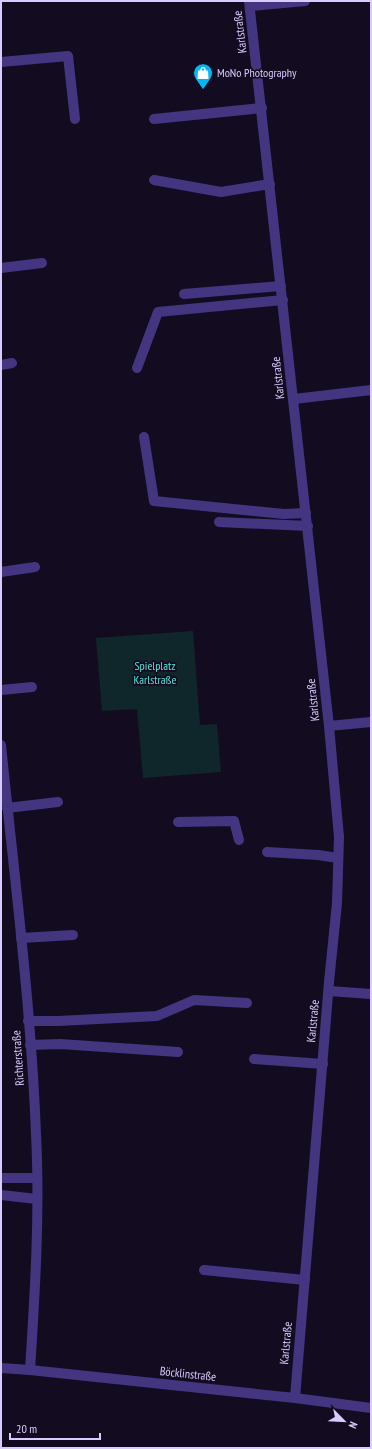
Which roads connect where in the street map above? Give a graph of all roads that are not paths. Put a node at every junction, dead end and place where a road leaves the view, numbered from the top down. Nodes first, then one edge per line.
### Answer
1 (305, 1) edge
2 (250, 4) edge
3 (1, 62) edge
4 (262, 108) junction
5 (75, 119) dead end
6 (154, 119) dead end
7 (154, 180) dead end
8 (270, 184) junction
9 (42, 263) dead end
10 (1, 268) edge
11 (281, 286) junction
12 (184, 294) dead end
13 (283, 300) junction
14 (12, 363) dead end
15 (1, 365) edge
16 (137, 368) dead end
17 (371, 390) edge
18 (294, 399) junction
19 (144, 437) dead end
20 (306, 513) junction
21 (219, 522) dead end
22 (308, 526) junction
23 (35, 567) dead end
24 (1, 572) edge
25 (32, 687) dead end
26 (1, 690) edge
27 (371, 722) edge
28 (329, 726) junction
29 (1, 745) edge
30 (58, 802) dead end
31 (4, 808) edge
32 (178, 822) dead end
33 (239, 840) dead end
34 (267, 852) dead end
35 (338, 858) junction
36 (73, 934) dead end
37 (21, 938) junction
38 (329, 991) junction
39 (371, 994) edge
40 (246, 1003) dead end
41 (28, 1021) junction
42 (30, 1045) junction
43 (178, 1052) dead end
44 (254, 1059) dead end
45 (323, 1064) junction
46 (1, 1178) edge
47 (37, 1178) junction
48 (1, 1195) edge
49 (37, 1199) junction
50 (204, 1270) dead end
51 (305, 1280) junction
52 (1, 1368) edge
53 (30, 1370) junction
54 (295, 1398) junction
55 (371, 1408) edge

1 - 2 street
2 - 4 street, Karlstraße
3 - 5 street
4 - 6 street
4 - 8 street, Karlstraße
7 - 8 street
8 - 11 street, Karlstraße
9 - 10 street
11 - 12 street
11 - 13 street, Karlstraße
13 - 16 street
13 - 18 street, Karlstraße
14 - 15 street
17 - 18 street
18 - 20 street, Karlstraße
19 - 20 street
20 - 22 street, Karlstraße
21 - 22 street
22 - 28 street, Karlstraße
23 - 24 street
25 - 26 street
27 - 28 street
28 - 35 street, Karlstraße
29 - 31 street, Richterstraße
30 - 31 street
31 - 37 street, Richterstraße
32 - 33 street
34 - 35 street
35 - 38 street, Karlstraße
36 - 37 street
37 - 41 street, Richterstraße
38 - 39 street
38 - 45 street, Karlstraße
40 - 41 street
41 - 42 street, Richterstraße
42 - 43 street
42 - 47 street, Richterstraße
44 - 45 street
45 - 51 street, Karlstraße
46 - 47 street
47 - 49 street, Richterstraße
48 - 49 street
49 - 53 street, Richterstraße
50 - 51 street
51 - 54 street, Karlstraße
52 - 53 street, Böcklinstraße
53 - 54 street, Böcklinstraße
54 - 55 street, Böcklinstraße

